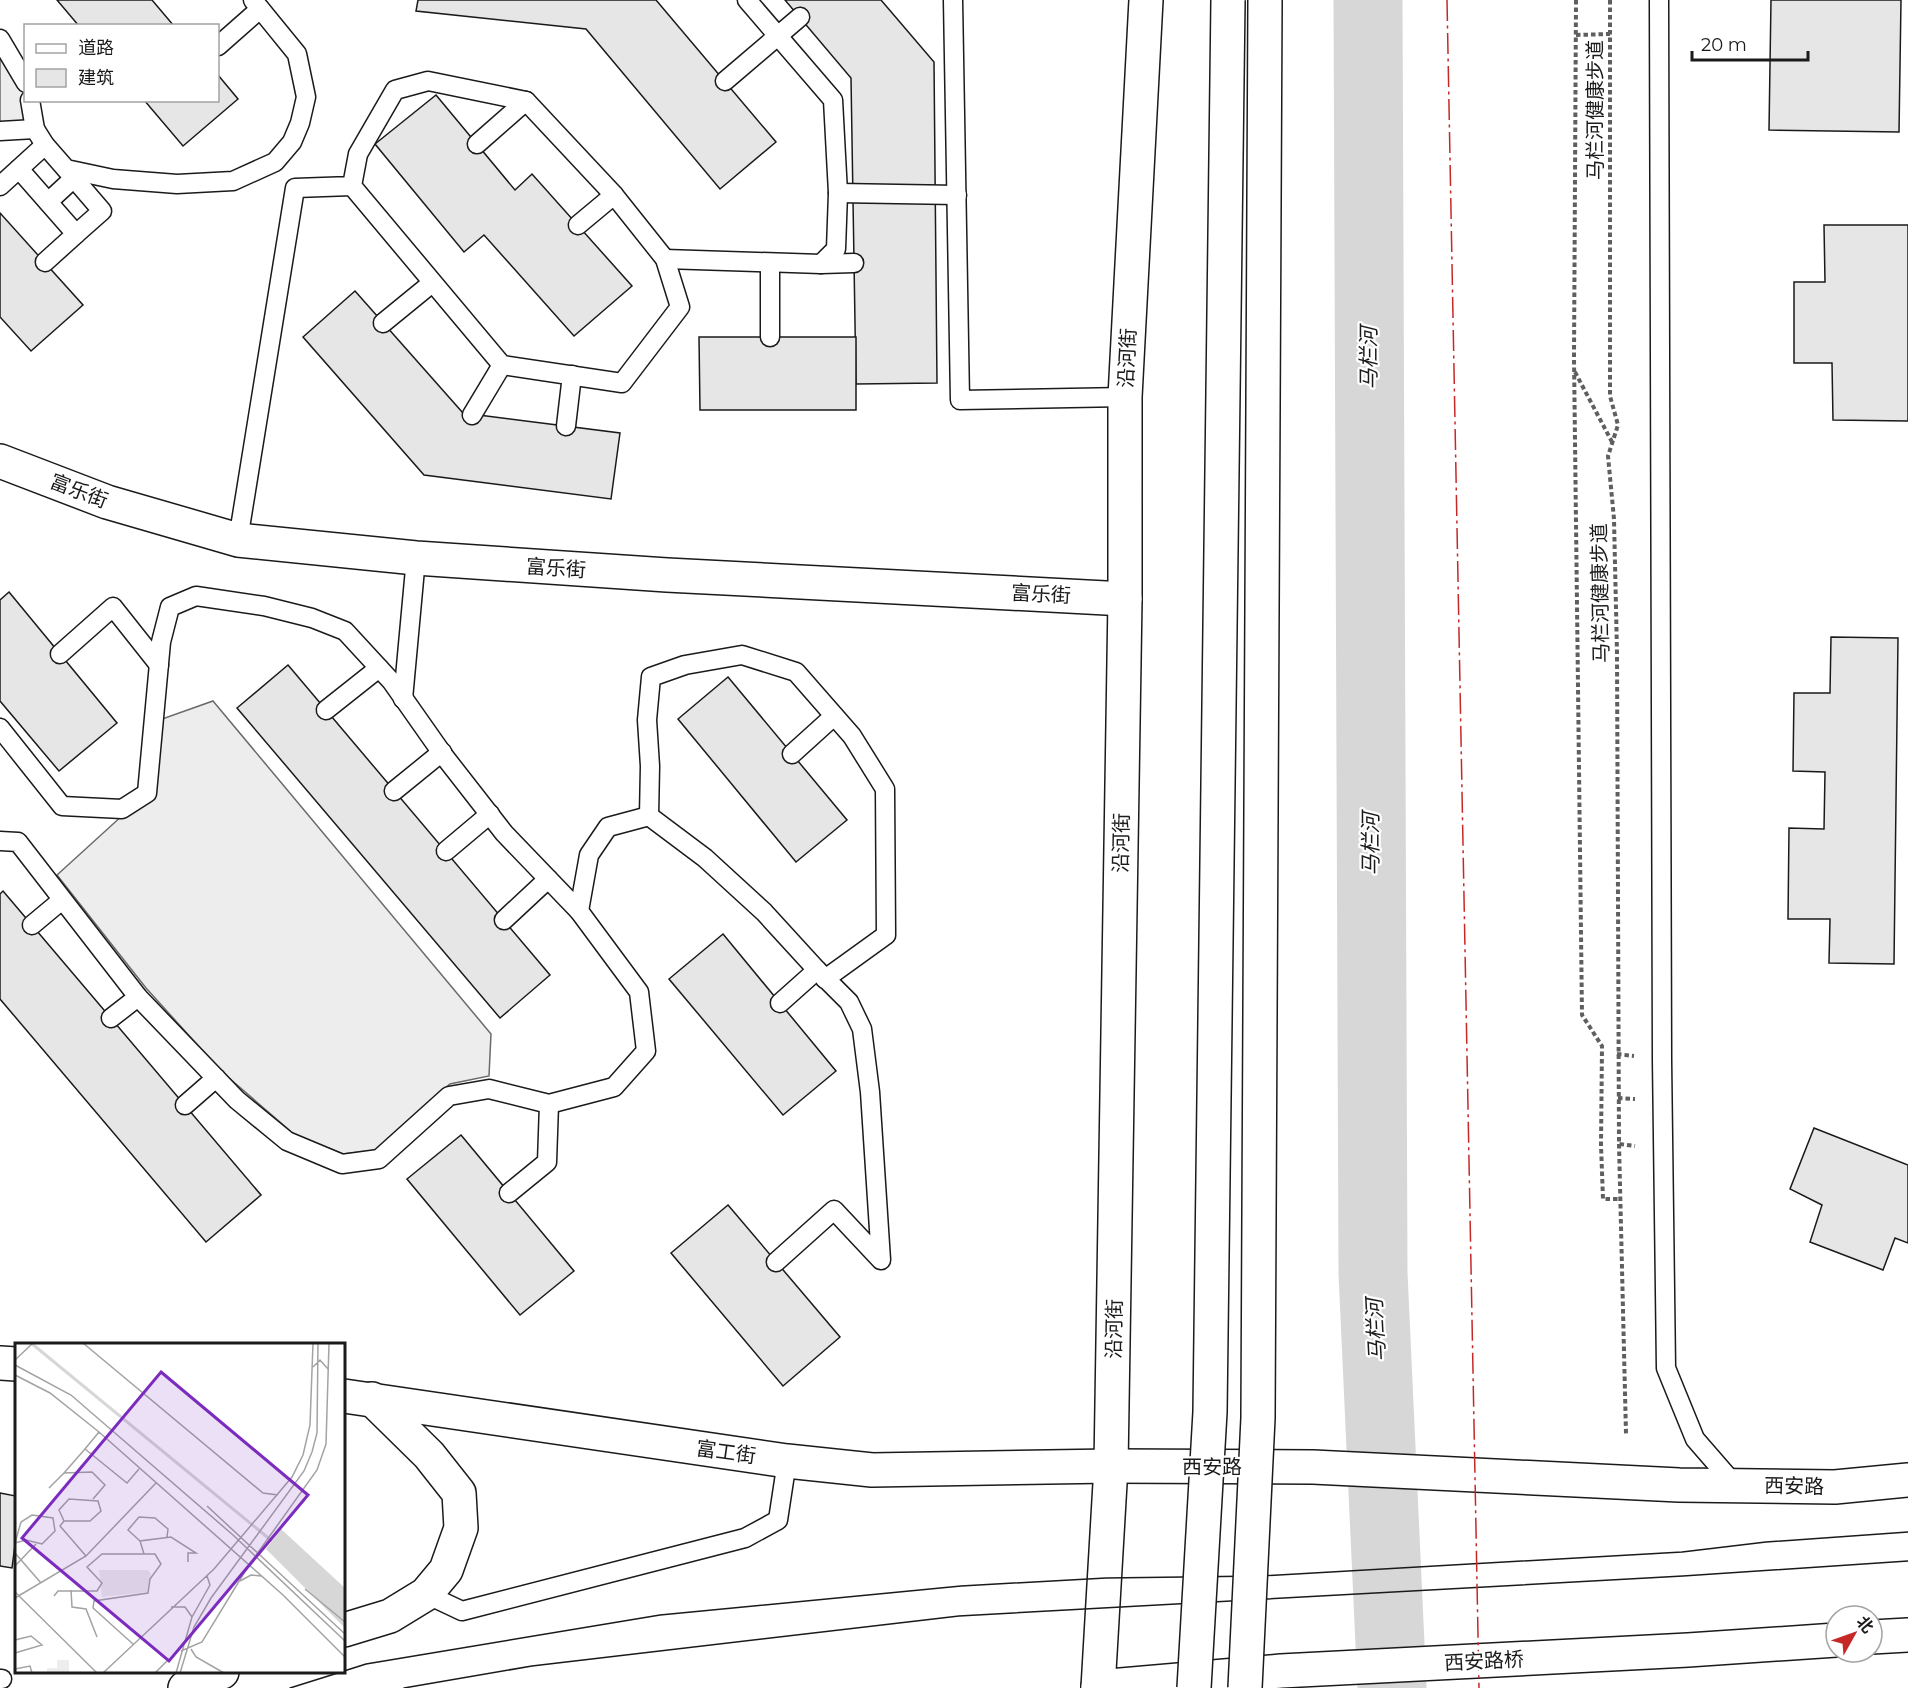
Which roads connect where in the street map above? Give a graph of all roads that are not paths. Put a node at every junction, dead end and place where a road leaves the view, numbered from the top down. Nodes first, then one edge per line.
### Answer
1 (747, 0) edge
2 (953, 0) edge
3 (1146, 0) edge
4 (1228, 0) edge
5 (1265, 0) edge
6 (1659, 0) edge
7 (256, 4) edge
8 (800, 17) dead end
9 (778, 36) junction
10 (0, 39) edge
11 (219, 45) edge
12 (24, 80) edge
13 (725, 81) dead end
14 (526, 100) junction
15 (30, 102) edge
16 (35, 129) junction
17 (0, 131) edge
18 (477, 144) dead end
19 (45, 146) junction
20 (19, 169) junction
21 (70, 174) junction
22 (0, 186) edge
23 (352, 186) junction
24 (838, 193) junction
25 (614, 195) junction
26 (957, 195) junction
27 (48, 202) junction
28 (578, 225) dead end
29 (76, 234) junction
30 (665, 259) junction
31 (45, 262) dead end
32 (770, 263) junction
33 (854, 263) dead end
34 (821, 264) junction
35 (432, 283) junction
36 (383, 323) dead end
37 (770, 337) dead end
38 (502, 365) junction
39 (572, 375) junction
40 (1125, 397) junction
41 (472, 415) dead end
42 (566, 426) dead end
43 (0, 461) edge
44 (237, 540) junction
45 (416, 558) junction
46 (1125, 599) junction
47 (60, 654) dead end
48 (159, 665) junction
49 (379, 668) junction
50 (404, 699) junction
51 (326, 711) dead end
52 (834, 716) junction
53 (0, 728) edge
54 (442, 752) junction
55 (792, 754) dead end
56 (394, 791) dead end
57 (490, 814) junction
58 (649, 816) junction
59 (0, 841) edge
60 (446, 851) dead end
61 (548, 879) junction
62 (62, 900) junction
63 (579, 911) junction
64 (504, 920) dead end
65 (32, 925) dead end
66 (821, 974) junction
67 (138, 997) junction
68 (780, 1003) dead end
69 (111, 1018) dead end
70 (216, 1078) junction
71 (549, 1104) junction
72 (185, 1106) dead end
73 (509, 1193) dead end
74 (776, 1262) dead end
75 (0, 1363) edge
76 (15, 1364) edge
77 (358, 1398) edge
78 (787, 1461) junction
79 (1111, 1466) junction
80 (1908, 1480) edge
81 (1735, 1485) junction
82 (426, 1594) junction
83 (345, 1630) edge
84 (1908, 1635) edge
85 (1884, 1637) edge
86 (1824, 1641) edge
87 (218, 1673) edge
88 (185, 1688) edge
89 (1097, 1688) edge
90 (1194, 1688) edge
91 (1245, 1688) edge

1 - 9 lane
2 - 26 lane
3 - 40 main road, 沿河街
4 - 90 main road, bridge
5 - 91 main road, bridge
6 - 81 lane
7 - 11 lane
7 - 21 lane
8 - 9 lane
9 - 13 lane
9 - 24 lane
10 - 12 lane
14 - 18 lane
14 - 23 lane
14 - 25 lane
15 - 16 lane
16 - 17 lane
16 - 19 lane
19 - 20 lane
19 - 21 lane
20 - 22 lane
20 - 27 lane
21 - 27 lane
21 - 29 lane
23 - 35 lane
23 - 44 lane
24 - 26 lane
24 - 34 lane
25 - 28 lane
25 - 30 lane
26 - 40 lane
27 - 29 lane
29 - 31 lane
30 - 32 lane
30 - 39 lane
32 - 34 lane
32 - 37 lane
33 - 34 lane
35 - 36 lane
35 - 38 lane
38 - 39 lane
38 - 41 lane
39 - 42 lane
40 - 46 main road, 沿河街
43 - 44 main road, 富乐街
44 - 45 main road, 富乐街
45 - 46 main road, 富乐街
45 - 50 lane
46 - 79 main road, 沿河街
47 - 48 lane
48 - 49 lane
48 - 53 lane
49 - 50 lane
49 - 51 lane
50 - 54 lane
52 - 55 lane
52 - 58 lane
52 - 66 lane
54 - 56 lane
54 - 57 lane
57 - 60 lane
57 - 61 lane
58 - 63 lane
58 - 66 lane
59 - 62 lane
61 - 63 lane
61 - 64 lane
62 - 65 lane
62 - 67 lane
63 - 71 lane
66 - 68 lane
66 - 74 lane
67 - 69 lane
67 - 70 lane
70 - 71 lane
70 - 72 lane
71 - 73 lane
75 - 76 main road
77 - 78 main road, 富工街
77 - 82 main road
78 - 79 main road, 富工街
78 - 82 lane
79 - 81 main road, 西安路
79 - 89 main road, 沿河街
80 - 81 main road, 西安路
82 - 83 main road
84 - 85 main road
86 - 89 main road, 西安路桥
87 - 88 main road

